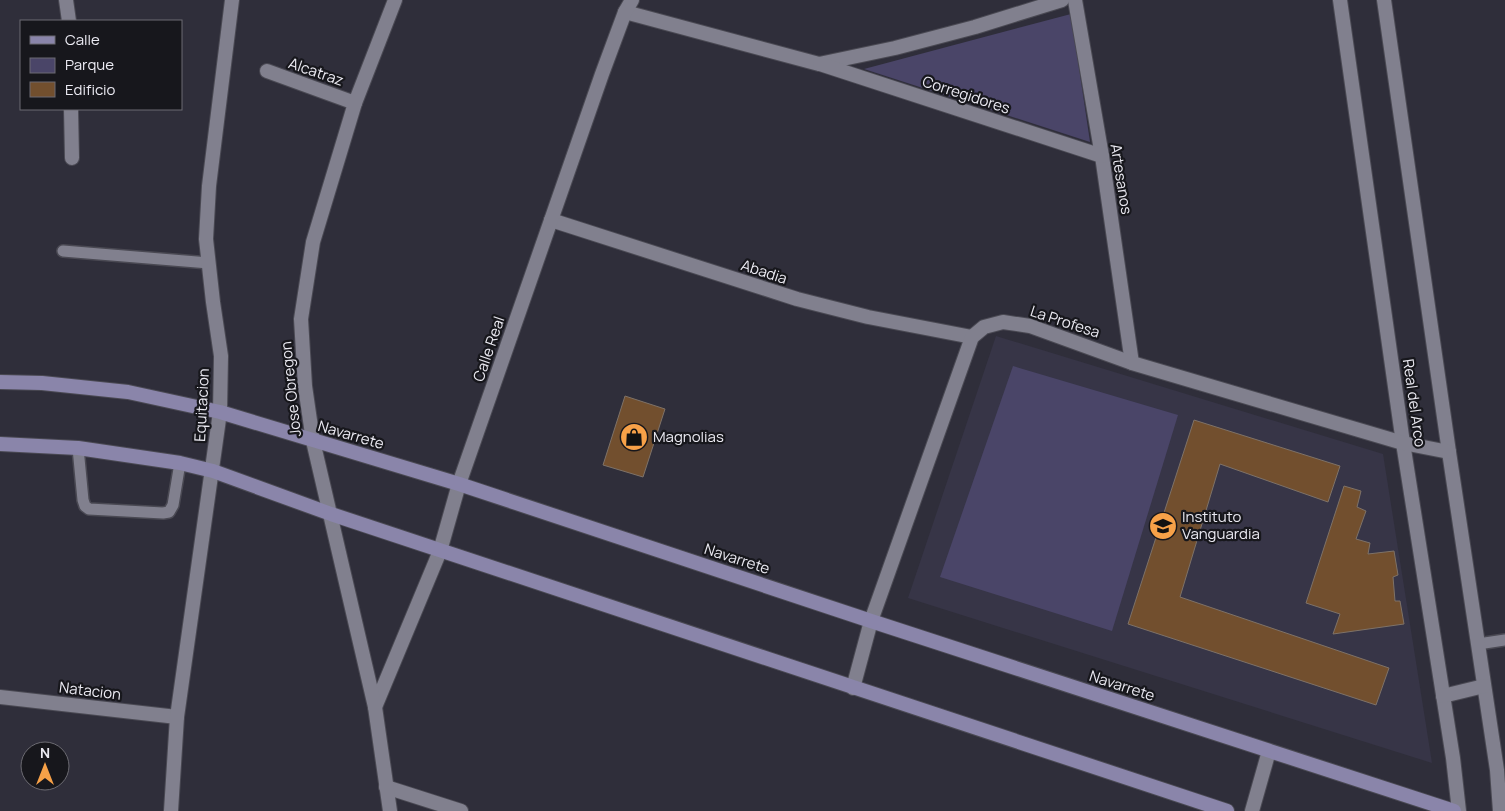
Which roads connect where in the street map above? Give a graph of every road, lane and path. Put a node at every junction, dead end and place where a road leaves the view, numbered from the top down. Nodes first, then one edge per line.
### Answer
1 (66, 0) edge
2 (232, 0) edge
3 (395, 0) edge
4 (632, 0) edge
5 (1062, 0) edge
6 (1075, 0) edge
7 (1340, 0) edge
8 (1384, 0) edge
9 (625, 12) junction
10 (69, 20) edge
11 (819, 64) junction
12 (266, 72) dead end
13 (355, 103) junction
14 (71, 110) edge
15 (1102, 156) junction
16 (72, 158) dead end
17 (551, 220) junction
18 (63, 251) dead end
19 (209, 263) junction
20 (972, 337) junction
21 (1132, 362) junction
22 (0, 382) edge
23 (220, 412) junction
24 (313, 441) junction
25 (1404, 443) junction
26 (0, 444) edge
27 (78, 448) junction
28 (1449, 452) junction
29 (180, 463) junction
30 (213, 471) junction
31 (460, 484) junction
32 (331, 514) junction
33 (440, 551) junction
34 (871, 621) junction
35 (1505, 640) edge
36 (1478, 644) junction
37 (1484, 686) junction
38 (853, 688) junction
39 (1443, 696) junction
40 (0, 697) edge
41 (375, 707) junction
42 (177, 717) junction
43 (1269, 751) junction
44 (386, 787) junction
45 (172, 811) edge
46 (390, 811) edge
47 (461, 811) edge
48 (1227, 811) edge
49 (1252, 811) edge
50 (1454, 811) edge
51 (1458, 811) edge
52 (1500, 811) edge

1 - 10 street
2 - 19 street, Equitacion
3 - 13 street, Jose Obregon
4 - 9 street, Calle Real
5 - 11 street, Corregidores
6 - 15 street, Artesanos
7 - 25 street, Real del Arco
8 - 28 street, Real del Arco
9 - 11 street, Corregidores
9 - 17 street, Calle Real
11 - 15 street, Corregidores
12 - 13 street, Alcatraz
13 - 24 street, Jose Obregon
14 - 16 street
15 - 21 street, Artesanos
17 - 20 street, Abadia
17 - 31 street, Calle Real
18 - 19 lane
19 - 23 street, Equitacion
20 - 21 street, La Profesa
20 - 34 street
21 - 25 street, La Profesa
22 - 23 main road, Navarrete
23 - 24 main road, Navarrete
23 - 30 street, Equitacion
24 - 31 main road, Navarrete
24 - 32 street, Jose Obregon
25 - 28 street, La Profesa
25 - 39 street, Real del Arco
26 - 27 main road
27 - 29 main road
27 - 29 lane
28 - 36 street, Real del Arco
29 - 30 main road
30 - 32 main road
30 - 42 street, Equitacion
31 - 33 street, Calle Real
31 - 34 main road, Navarrete
32 - 33 main road
32 - 41 street, Jose Obregon
33 - 38 main road
33 - 41 street, Calle Real
34 - 38 street
34 - 43 main road, Navarrete
35 - 36 lane
36 - 37 street, Real del Arco
37 - 39 street
37 - 52 street, Real del Arco
38 - 48 main road
39 - 51 street, Real del Arco
40 - 42 street, Natacion
41 - 44 street, Jose Obregon
42 - 45 street, Equitacion
43 - 49 street
43 - 50 main road, Navarrete
44 - 46 street, Jose Obregon
44 - 47 street

